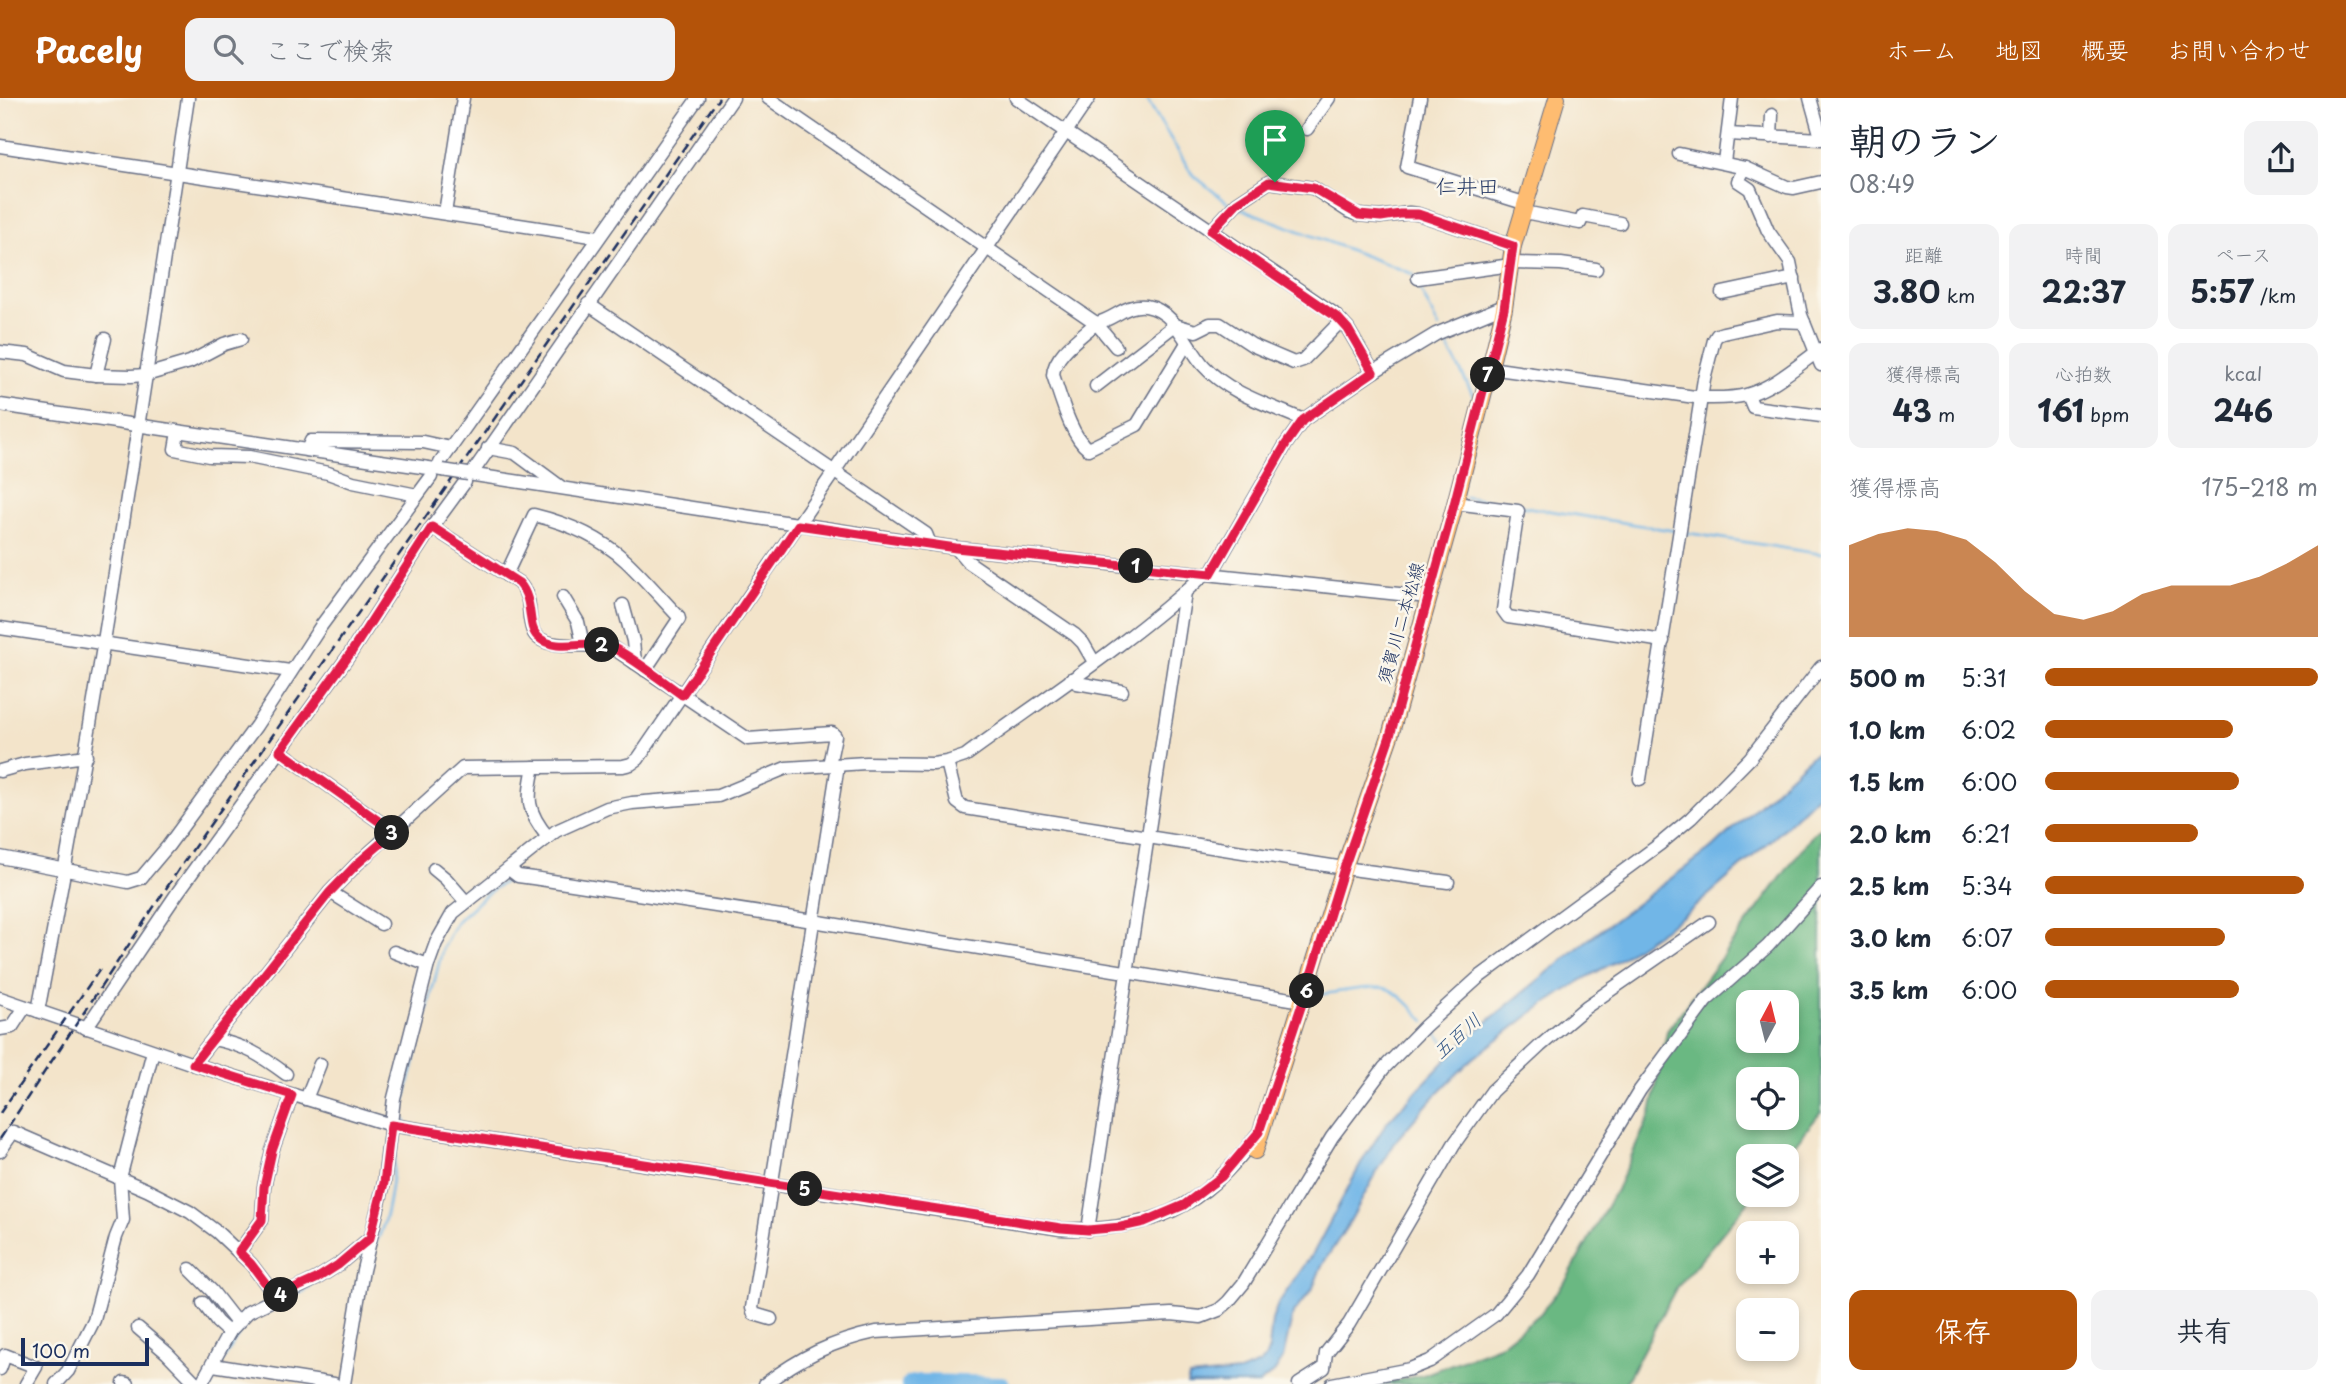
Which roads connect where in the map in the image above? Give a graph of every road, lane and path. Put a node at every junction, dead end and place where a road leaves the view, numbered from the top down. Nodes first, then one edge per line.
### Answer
1 (188, 98) edge
2 (463, 98) edge
3 (698, 98) edge
4 (733, 98) edge
5 (768, 98) edge
6 (1016, 98) edge
7 (1089, 98) edge
8 (1329, 98) edge
9 (1420, 98) edge
10 (1557, 98) edge
11 (1732, 98) edge
12 (1810, 98) edge
13 (1773, 115) dead end
14 (1307, 129) dead end
15 (1065, 131) junction
16 (1728, 134) junction
17 (1771, 136) junction
18 (1821, 138) edge
19 (0, 146) edge
20 (1679, 154) dead end
21 (1724, 162) junction
22 (1745, 168) junction
23 (177, 173) junction
24 (1821, 182) edge
25 (1525, 208) junction
26 (444, 212) junction
27 (1620, 223) dead end
28 (1211, 231) junction
29 (598, 237) junction
30 (988, 248) junction
31 (1512, 258) junction
32 (1597, 269) dead end
33 (1419, 278) dead end
34 (1794, 278) junction
35 (1722, 293) dead end
36 (588, 304) junction
37 (1504, 309) junction
38 (1341, 321) junction
39 (1804, 322) junction
40 (1096, 323) junction
41 (1175, 325) junction
42 (105, 339) dead end
43 (242, 339) dead end
44 (1187, 343) junction
45 (1116, 347) dead end
46 (0, 352) edge
47 (1819, 356) edge
48 (1489, 368) junction
49 (1373, 372) junction
50 (96, 375) junction
51 (146, 375) junction
52 (1096, 386) dead end
53 (1748, 395) junction
54 (1702, 398) junction
55 (0, 405) edge
56 (1821, 416) edge
57 (1303, 420) junction
58 (139, 426) junction
59 (178, 432) junction
60 (451, 448) junction
61 (488, 449) junction
62 (307, 450) junction
63 (438, 470) junction
64 (834, 471) junction
65 (469, 475) junction
66 (563, 488) junction
67 (417, 495) junction
68 (1455, 503) junction
69 (798, 525) junction
70 (432, 527) junction
71 (930, 544) junction
72 (956, 548) junction
73 (1208, 573) junction
74 (506, 575) junction
75 (1185, 592) junction
76 (563, 597) dead end
77 (1428, 597) junction
78 (623, 605) dead end
79 (0, 628) edge
80 (1663, 641) junction
81 (105, 643) junction
82 (583, 644) junction
83 (1094, 662) junction
84 (640, 667) junction
85 (1821, 667) edge
86 (290, 671) junction
87 (1071, 679) junction
88 (1122, 691) dead end
89 (682, 695) junction
90 (280, 751) junction
91 (86, 756) junction
92 (947, 762) junction
93 (834, 765) junction
94 (534, 767) junction
95 (0, 771) edge
96 (1640, 779) dead end
97 (394, 832) junction
98 (548, 837) junction
99 (1146, 837) junction
100 (0, 857) edge
101 (1344, 868) junction
102 (434, 869) dead end
103 (509, 869) junction
104 (66, 870) junction
105 (1448, 882) dead end
106 (1821, 887) edge
107 (330, 892) junction
108 (466, 902) junction
109 (813, 921) junction
110 (1709, 922) dead end
111 (381, 924) dead end
112 (394, 952) dead end
113 (428, 965) junction
114 (1126, 972) junction
115 (0, 998) edge
116 (1303, 1001) junction
117 (25, 1007) junction
118 (38, 1011) junction
119 (86, 1028) junction
120 (0, 1029) edge
121 (213, 1039) junction
122 (153, 1051) junction
123 (320, 1063) dead end
124 (193, 1064) junction
125 (286, 1074) dead end
126 (292, 1095) junction
127 (306, 1099) junction
128 (391, 1125) junction
129 (1259, 1132) junction
130 (0, 1151) edge
131 (1255, 1151) dead end
132 (120, 1178) junction
133 (773, 1184) junction
134 (1088, 1230) junction
135 (370, 1238) junction
136 (239, 1252) junction
137 (190, 1269) dead end
138 (276, 1297) junction
139 (203, 1303) dead end
140 (771, 1319) dead end
141 (138, 1328) dead end
142 (233, 1328) junction
143 (213, 1365) junction
144 (0, 1369) edge
145 (26, 1384) edge
146 (56, 1384) edge
147 (199, 1384) edge
148 (334, 1384) edge
149 (344, 1384) edge
150 (765, 1384) edge
151 (1299, 1384) edge
152 (1332, 1384) edge

1 - 23 street
2 - 26 street
3 - 29 street
4 - 36 street
5 - 30 street
6 - 15 street
7 - 15 street
8 - 14 street
9 - 25 street
10 - 25 main road, 須賀川二本松線
11 - 16 street
12 - 18 street
13 - 17 street
15 - 28 street
15 - 30 street
16 - 17 street
16 - 21 street
17 - 18 street
19 - 23 street
20 - 21 street
21 - 22 street
22 - 24 street
22 - 34 street
23 - 26 street
23 - 51 street
25 - 27 street
25 - 31 main road, 須賀川二本松線
26 - 29 street
28 - 31 street
28 - 38 street
29 - 60 street
30 - 40 street
30 - 64 street
31 - 32 street
31 - 33 street
31 - 37 main road, 須賀川二本松線
34 - 35 street
34 - 39 street
36 - 61 street
36 - 64 street
37 - 48 main road, 須賀川二本松線
37 - 49 street
38 - 41 street
38 - 49 street
39 - 47 street
39 - 54 street
40 - 41 street
40 - 44 street
40 - 45 street
41 - 44 street
41 - 52 street
42 - 50 street
43 - 51 street
44 - 57 street
46 - 50 street
47 - 53 street
48 - 54 street
48 - 68 main road, 須賀川二本松線
49 - 57 street
50 - 51 street
51 - 58 street
53 - 54 street
53 - 56 street
54 - 80 street
55 - 58 street
57 - 73 street
58 - 59 street
58 - 81 street
59 - 62 street
59 - 67 street
60 - 62 street
60 - 63 street
61 - 65 street
61 - 66 street
62 - 63 street
63 - 65 street, bridge
63 - 67 street
64 - 69 street
64 - 71 street
65 - 66 street
65 - 70 street
66 - 69 street
67 - 86 street
68 - 77 main road, 須賀川二本松線
68 - 80 street
69 - 71 street
69 - 89 street
70 - 74 street
70 - 90 street
71 - 72 street
72 - 73 street
72 - 83 street
73 - 75 street
73 - 77 street
74 - 82 street
74 - 84 street
75 - 83 street
75 - 99 street
76 - 82 street
77 - 101 main road, 須賀川二本松線
78 - 84 street
79 - 81 street
80 - 96 street
81 - 86 street
81 - 91 street
82 - 84 street
83 - 87 street
84 - 89 street
85 - 150 street
86 - 104 street
87 - 88 street
87 - 92 street
89 - 93 street
89 - 94 street
90 - 97 street
90 - 119 street
91 - 95 street
91 - 104 street
92 - 93 street
92 - 99 street
93 - 98 street
93 - 109 street
94 - 97 street
94 - 98 street
97 - 107 street
98 - 103 street
99 - 101 street
99 - 114 street
100 - 104 street
101 - 105 street
101 - 116 main road, 須賀川二本松線
102 - 108 street
103 - 108 street
103 - 109 street
104 - 118 street
106 - 152 street
107 - 111 street
107 - 121 street
108 - 113 street
109 - 114 street
109 - 133 street
110 - 151 street
112 - 113 street
113 - 128 street
114 - 116 street
114 - 134 street
115 - 117 street
116 - 129 main road, 須賀川二本松線
117 - 118 street
117 - 120 street
118 - 119 street
119 - 122 street
121 - 124 street
121 - 125 street
122 - 124 street
122 - 132 street
123 - 127 street
124 - 126 street
126 - 127 street
126 - 136 street
127 - 128 street
128 - 133 street
128 - 135 street
129 - 131 main road, 須賀川二本松線
129 - 134 street
130 - 132 street
132 - 136 street
132 - 146 street
133 - 134 street
133 - 140 street
135 - 138 street
135 - 149 street
136 - 138 street
137 - 142 street
138 - 142 street
139 - 142 street
141 - 147 street
142 - 143 street
143 - 147 street
143 - 148 street
144 - 145 street

